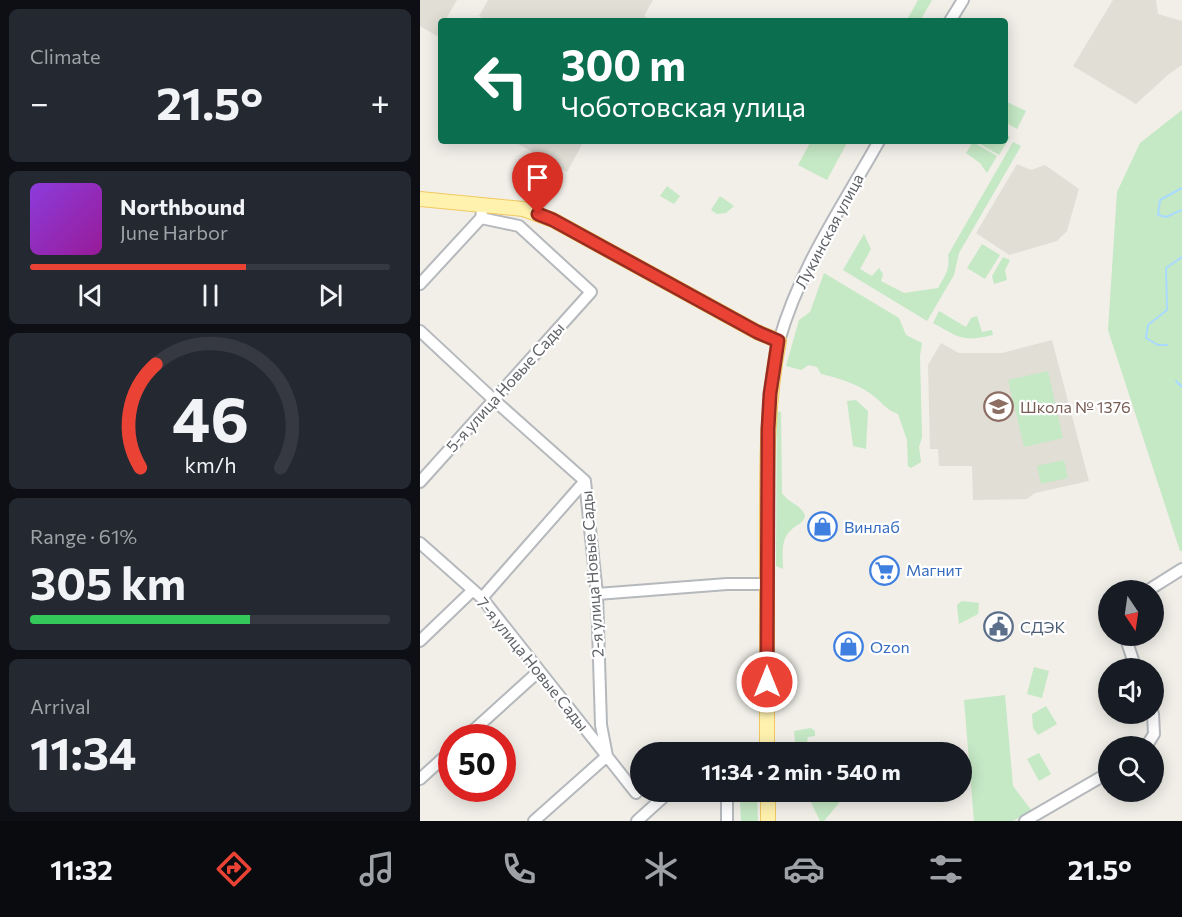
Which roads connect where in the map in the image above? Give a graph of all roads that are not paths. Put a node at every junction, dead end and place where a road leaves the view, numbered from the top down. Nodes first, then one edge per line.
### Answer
1 (963, 0) edge
2 (952, 18) edge
3 (877, 144) edge
4 (420, 199) edge
5 (482, 211) junction
6 (420, 284) edge
7 (420, 331) edge
8 (778, 341) junction
9 (494, 400) junction
10 (585, 481) junction
11 (420, 482) edge
12 (420, 543) edge
13 (1182, 569) edge
14 (1164, 580) edge
15 (767, 584) junction
16 (472, 591) junction
17 (597, 594) junction
18 (482, 598) junction
19 (420, 641) edge
20 (539, 671) junction
21 (480, 724) edge
22 (767, 742) edge
23 (607, 756) junction
24 (438, 763) edge
25 (420, 779) edge
26 (1098, 779) edge
27 (630, 785) edge
28 (658, 802) edge
29 (727, 802) edge
30 (768, 802) edge
31 (534, 821) edge
32 (637, 821) edge
33 (727, 821) edge
34 (768, 821) edge
35 (1025, 821) edge

1 - 2 street
3 - 8 street, Лукинская улица
4 - 5 main road
5 - 6 street
5 - 8 main road
5 - 9 street, 5-я улица Новые Сады
7 - 9 street, 2-я улица Новые Сады
8 - 15 main road, Лукинская улица
9 - 10 street, 2-я улица Новые Сады
9 - 11 street, 5-я улица Новые Сады
10 - 17 street, 2-я улица Новые Сады
10 - 18 street
12 - 16 street, 7-я улица Новые Сады
13 - 14 street
15 - 17 street
15 - 22 main road, Лукинская улица
16 - 18 street, 7-я улица Новые Сады
16 - 19 street
17 - 23 street, 2-я улица Новые Сады
18 - 20 street, 7-я улица Новые Сады
20 - 21 street
20 - 23 street, 7-я улица Новые Сады
23 - 27 street, 7-я улица Новые Сады
23 - 31 street
24 - 25 street
26 - 35 street
28 - 32 street
29 - 33 street
30 - 34 main road

